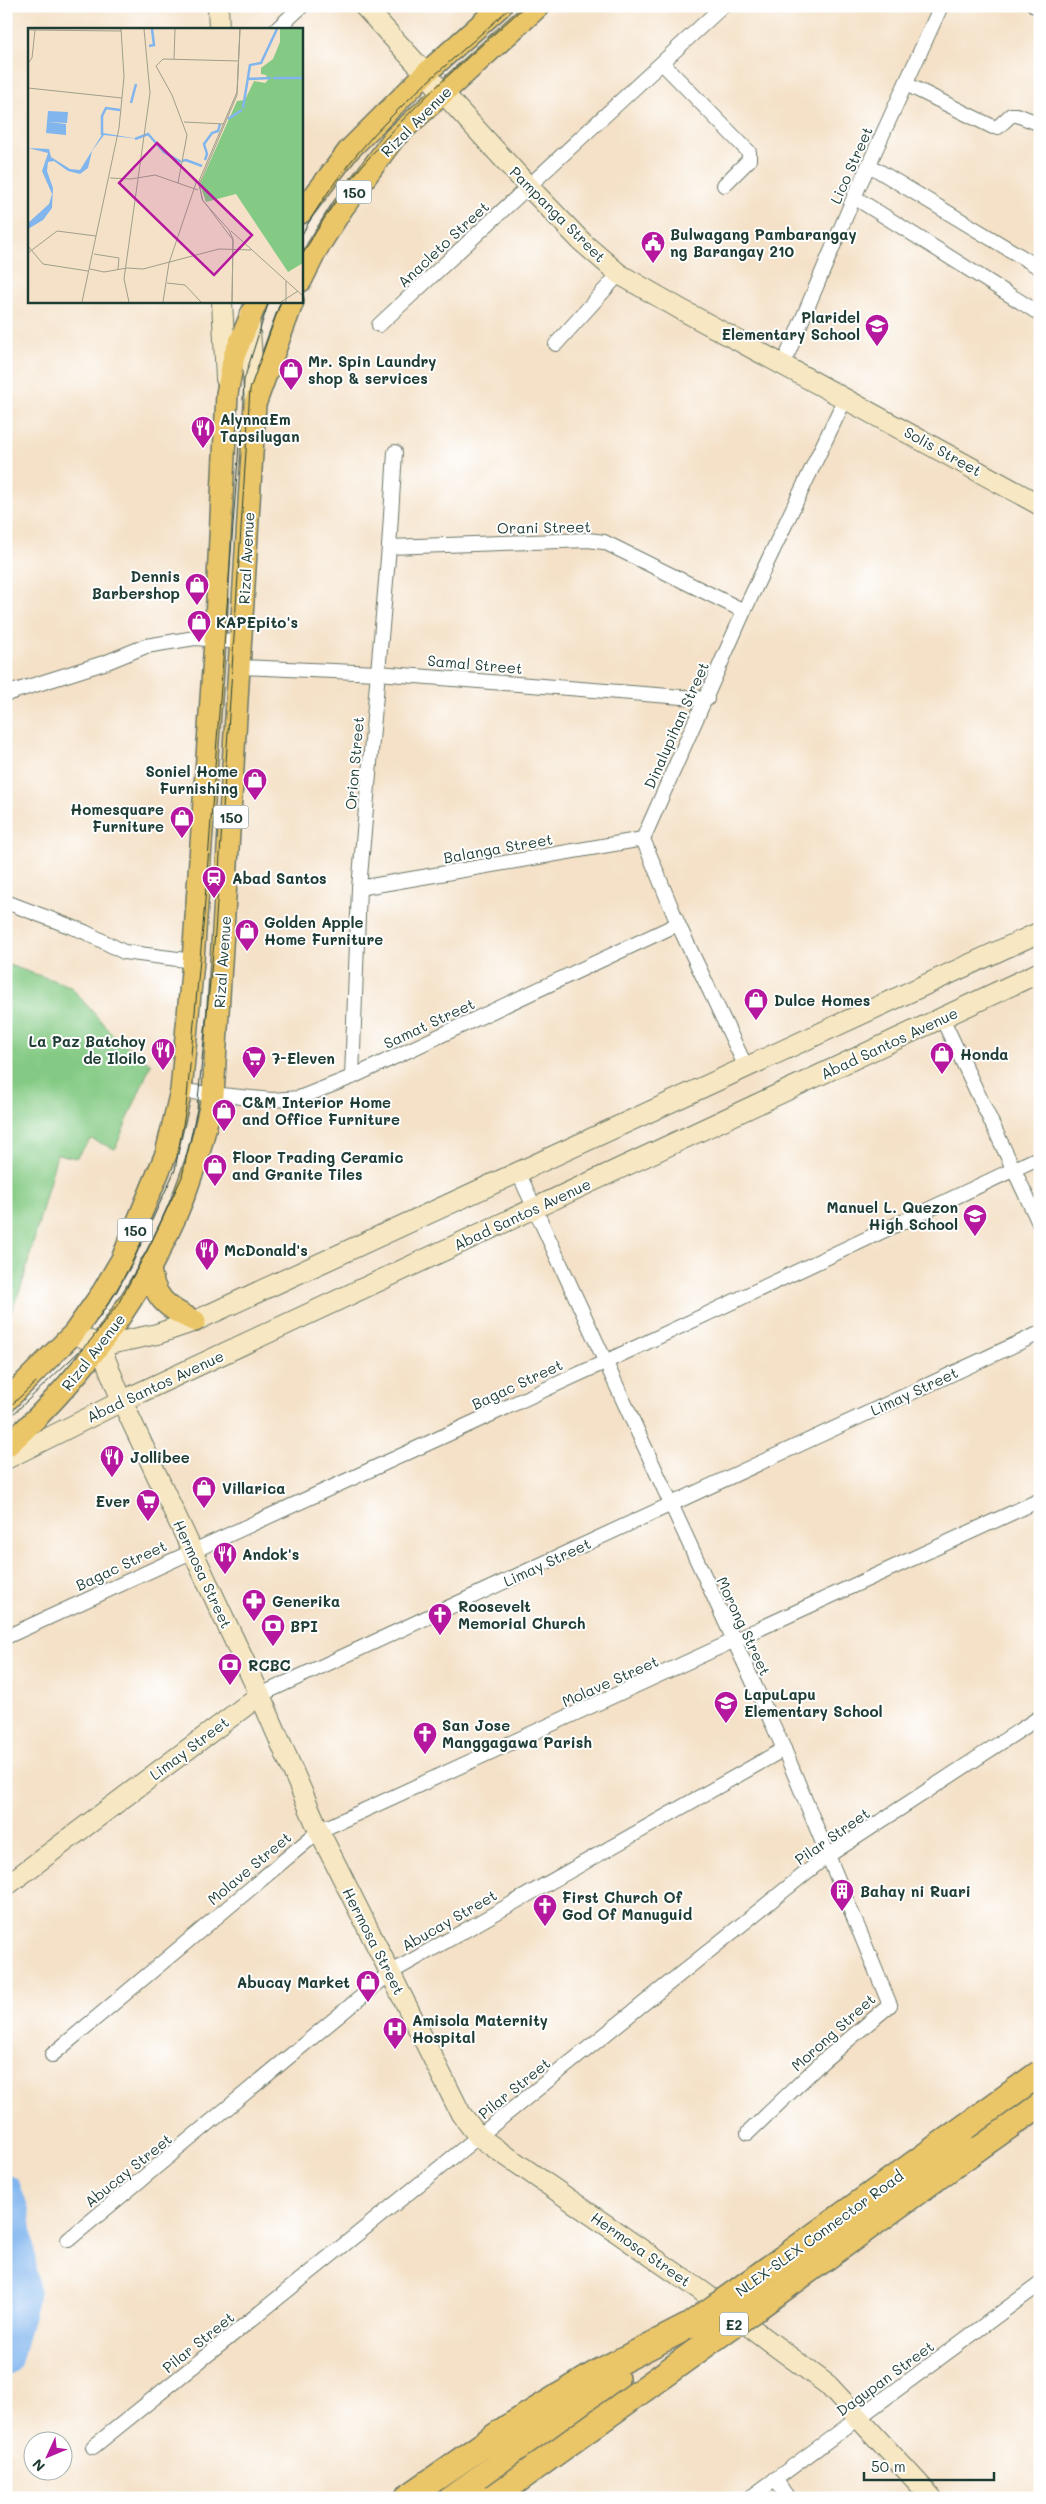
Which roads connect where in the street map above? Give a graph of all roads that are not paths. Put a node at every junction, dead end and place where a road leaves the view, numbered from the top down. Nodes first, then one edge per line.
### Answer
1 (218, 6) edge
2 (302, 6) edge
3 (364, 6) edge
4 (501, 6) edge
5 (539, 6) edge
6 (723, 6) edge
7 (941, 6) edge
8 (1035, 6) edge
9 (1040, 8) edge
10 (219, 28) edge
11 (278, 28) edge
12 (662, 63) junction
13 (425, 74) junction
14 (906, 84) junction
15 (443, 93) junction
16 (1040, 124) edge
17 (868, 165) junction
18 (724, 186) dead end
19 (530, 187) junction
20 (854, 197) junction
21 (302, 212) edge
22 (1040, 268) edge
23 (619, 274) junction
24 (302, 279) edge
25 (222, 302) edge
26 (293, 302) edge
27 (252, 306) edge
28 (1040, 314) edge
29 (379, 325) dead end
30 (556, 344) dead end
31 (783, 365) junction
32 (227, 394) junction
33 (845, 398) junction
34 (255, 404) junction
35 (395, 452) dead end
36 (1040, 505) edge
37 (390, 547) junction
38 (744, 611) junction
39 (215, 641) junction
40 (242, 642) junction
41 (240, 667) junction
42 (378, 673) junction
43 (6, 694) edge
44 (707, 699) junction
45 (643, 839) junction
46 (359, 888) junction
47 (6, 902) edge
48 (678, 924) junction
49 (1040, 932) edge
50 (193, 961) junction
51 (1040, 972) edge
52 (942, 1018) junction
53 (746, 1067) junction
54 (352, 1076) junction
55 (181, 1091) junction
56 (213, 1095) junction
57 (1040, 1157) edge
58 (1012, 1169) junction
59 (518, 1172) junction
60 (535, 1208) junction
61 (1040, 1225) edge
62 (150, 1266) junction
63 (195, 1321) junction
64 (74, 1333) junction
65 (1040, 1333) edge
66 (100, 1346) junction
67 (605, 1362) junction
68 (6, 1401) edge
69 (122, 1401) junction
70 (6, 1447) edge
71 (6, 1459) edge
72 (1040, 1500) edge
73 (670, 1505) junction
74 (192, 1550) junction
75 (6, 1637) edge
76 (733, 1643) junction
77 (260, 1695) junction
78 (1040, 1717) edge
79 (784, 1749) junction
80 (319, 1831) junction
81 (828, 1856) junction
82 (6, 1886) edge
83 (390, 1973) junction
84 (52, 2055) dead end
85 (1040, 2073) edge
86 (1040, 2104) edge
87 (748, 2133) dead end
88 (480, 2137) junction
89 (68, 2240) dead end
90 (1040, 2284) edge
91 (689, 2326) junction
92 (858, 2417) junction
93 (93, 2447) dead end
94 (775, 2479) junction
95 (407, 2498) edge
96 (452, 2498) edge
97 (493, 2498) edge
98 (750, 2498) edge
99 (788, 2498) edge
100 (932, 2498) edge

1 - 10 street
2 - 11 street
3 - 13 street, Pampanga Street
4 - 13 main road, Rizal Avenue / 150
5 - 15 main road, Rizal Avenue / 150
6 - 12 street, Anacleto Street
7 - 14 street, Lico Street
8 - 9 street
12 - 18 street
12 - 19 street, Anacleto Street
13 - 15 street, Pampanga Street
13 - 21 main road, Rizal Avenue / 150
14 - 16 street
14 - 17 street, Lico Street
15 - 19 street, Pampanga Street
15 - 24 main road, Rizal Avenue / 150
17 - 20 street, Lico Street
17 - 22 street
19 - 23 street, Pampanga Street
19 - 29 street, Anacleto Street
20 - 28 street
20 - 31 street, Lico Street
23 - 30 street
23 - 31 street, Pampanga Street
25 - 32 street
26 - 34 main road, Rizal Avenue / 150
27 - 32 main road, Rizal Avenue / 150
27 - 34 street
31 - 33 street, Pampanga Street
32 - 39 main road, Rizal Avenue / 150
33 - 36 street, Solis Street
33 - 38 street, Dinalupihan Street
34 - 40 main road, Rizal Avenue / 150
35 - 37 street, Orion Street
37 - 38 street, Orani Street
37 - 42 street, Orion Street
38 - 44 street, Dinalupihan Street
39 - 40 street
39 - 43 street
39 - 50 main road, Rizal Avenue / 150
40 - 41 main road, Rizal Avenue / 150
41 - 42 street, Samal Street
41 - 56 main road, Rizal Avenue / 150
42 - 44 street, Samal Street
42 - 46 street, Orion Street
44 - 45 street, Dinalupihan Street
45 - 46 street, Balanga Street
45 - 48 street
46 - 54 street, Orion Street
47 - 50 street
48 - 53 street
48 - 54 street, Samat Street
49 - 53 street
50 - 55 main road, Rizal Avenue / 150
51 - 52 street, Abad Santos Avenue
52 - 58 street
52 - 60 street, Abad Santos Avenue
53 - 59 street
54 - 56 street, Samat Street
55 - 56 street, Samat Street
55 - 64 main road, Rizal Avenue / 150
56 - 62 main road, Rizal Avenue / 150
57 - 58 street, Bagac Street
58 - 61 street
58 - 67 street, Bagac Street
59 - 60 street, Morong Street
59 - 63 street
60 - 67 street, Morong Street
60 - 69 street, Abad Santos Avenue
62 - 63 main road
62 - 66 main road, Rizal Avenue / 150
63 - 66 street
64 - 66 street
64 - 68 main road, Rizal Avenue / 150
65 - 73 street, Limay Street
66 - 69 street, Hermosa Street
66 - 70 main road, Rizal Avenue / 150
67 - 73 street, Morong Street
67 - 74 street, Bagac Street
69 - 71 street, Abad Santos Avenue
69 - 74 street, Hermosa Street
72 - 76 street, Molave Street
73 - 76 street, Morong Street
73 - 77 street, Limay Street
74 - 75 street, Bagac Street
74 - 77 street, Hermosa Street
76 - 79 street, Morong Street
76 - 80 street, Molave Street
77 - 80 street, Hermosa Street
77 - 82 street, Limay Street
78 - 81 street, Pilar Street
79 - 81 street, Morong Street
79 - 83 street, Abucay Street
80 - 83 street, Hermosa Street
80 - 84 street, Molave Street
81 - 87 street, Morong Street
81 - 88 street, Pilar Street
83 - 88 street, Hermosa Street
83 - 89 street, Abucay Street
85 - 91 highway, NLEX-SLEX Connector Road / E2, bridge
86 - 97 highway, NLEX-SLEX Connector Road / E2, bridge
88 - 92 street, Hermosa Street
88 - 93 street, Pilar Street
90 - 92 street, Dagupan Street
91 - 95 highway
91 - 96 highway, NLEX-SLEX Connector Road / E2
92 - 94 street, Dagupan Street
92 - 100 street, Hermosa Street
94 - 98 street, Dagupan Street
94 - 99 street

